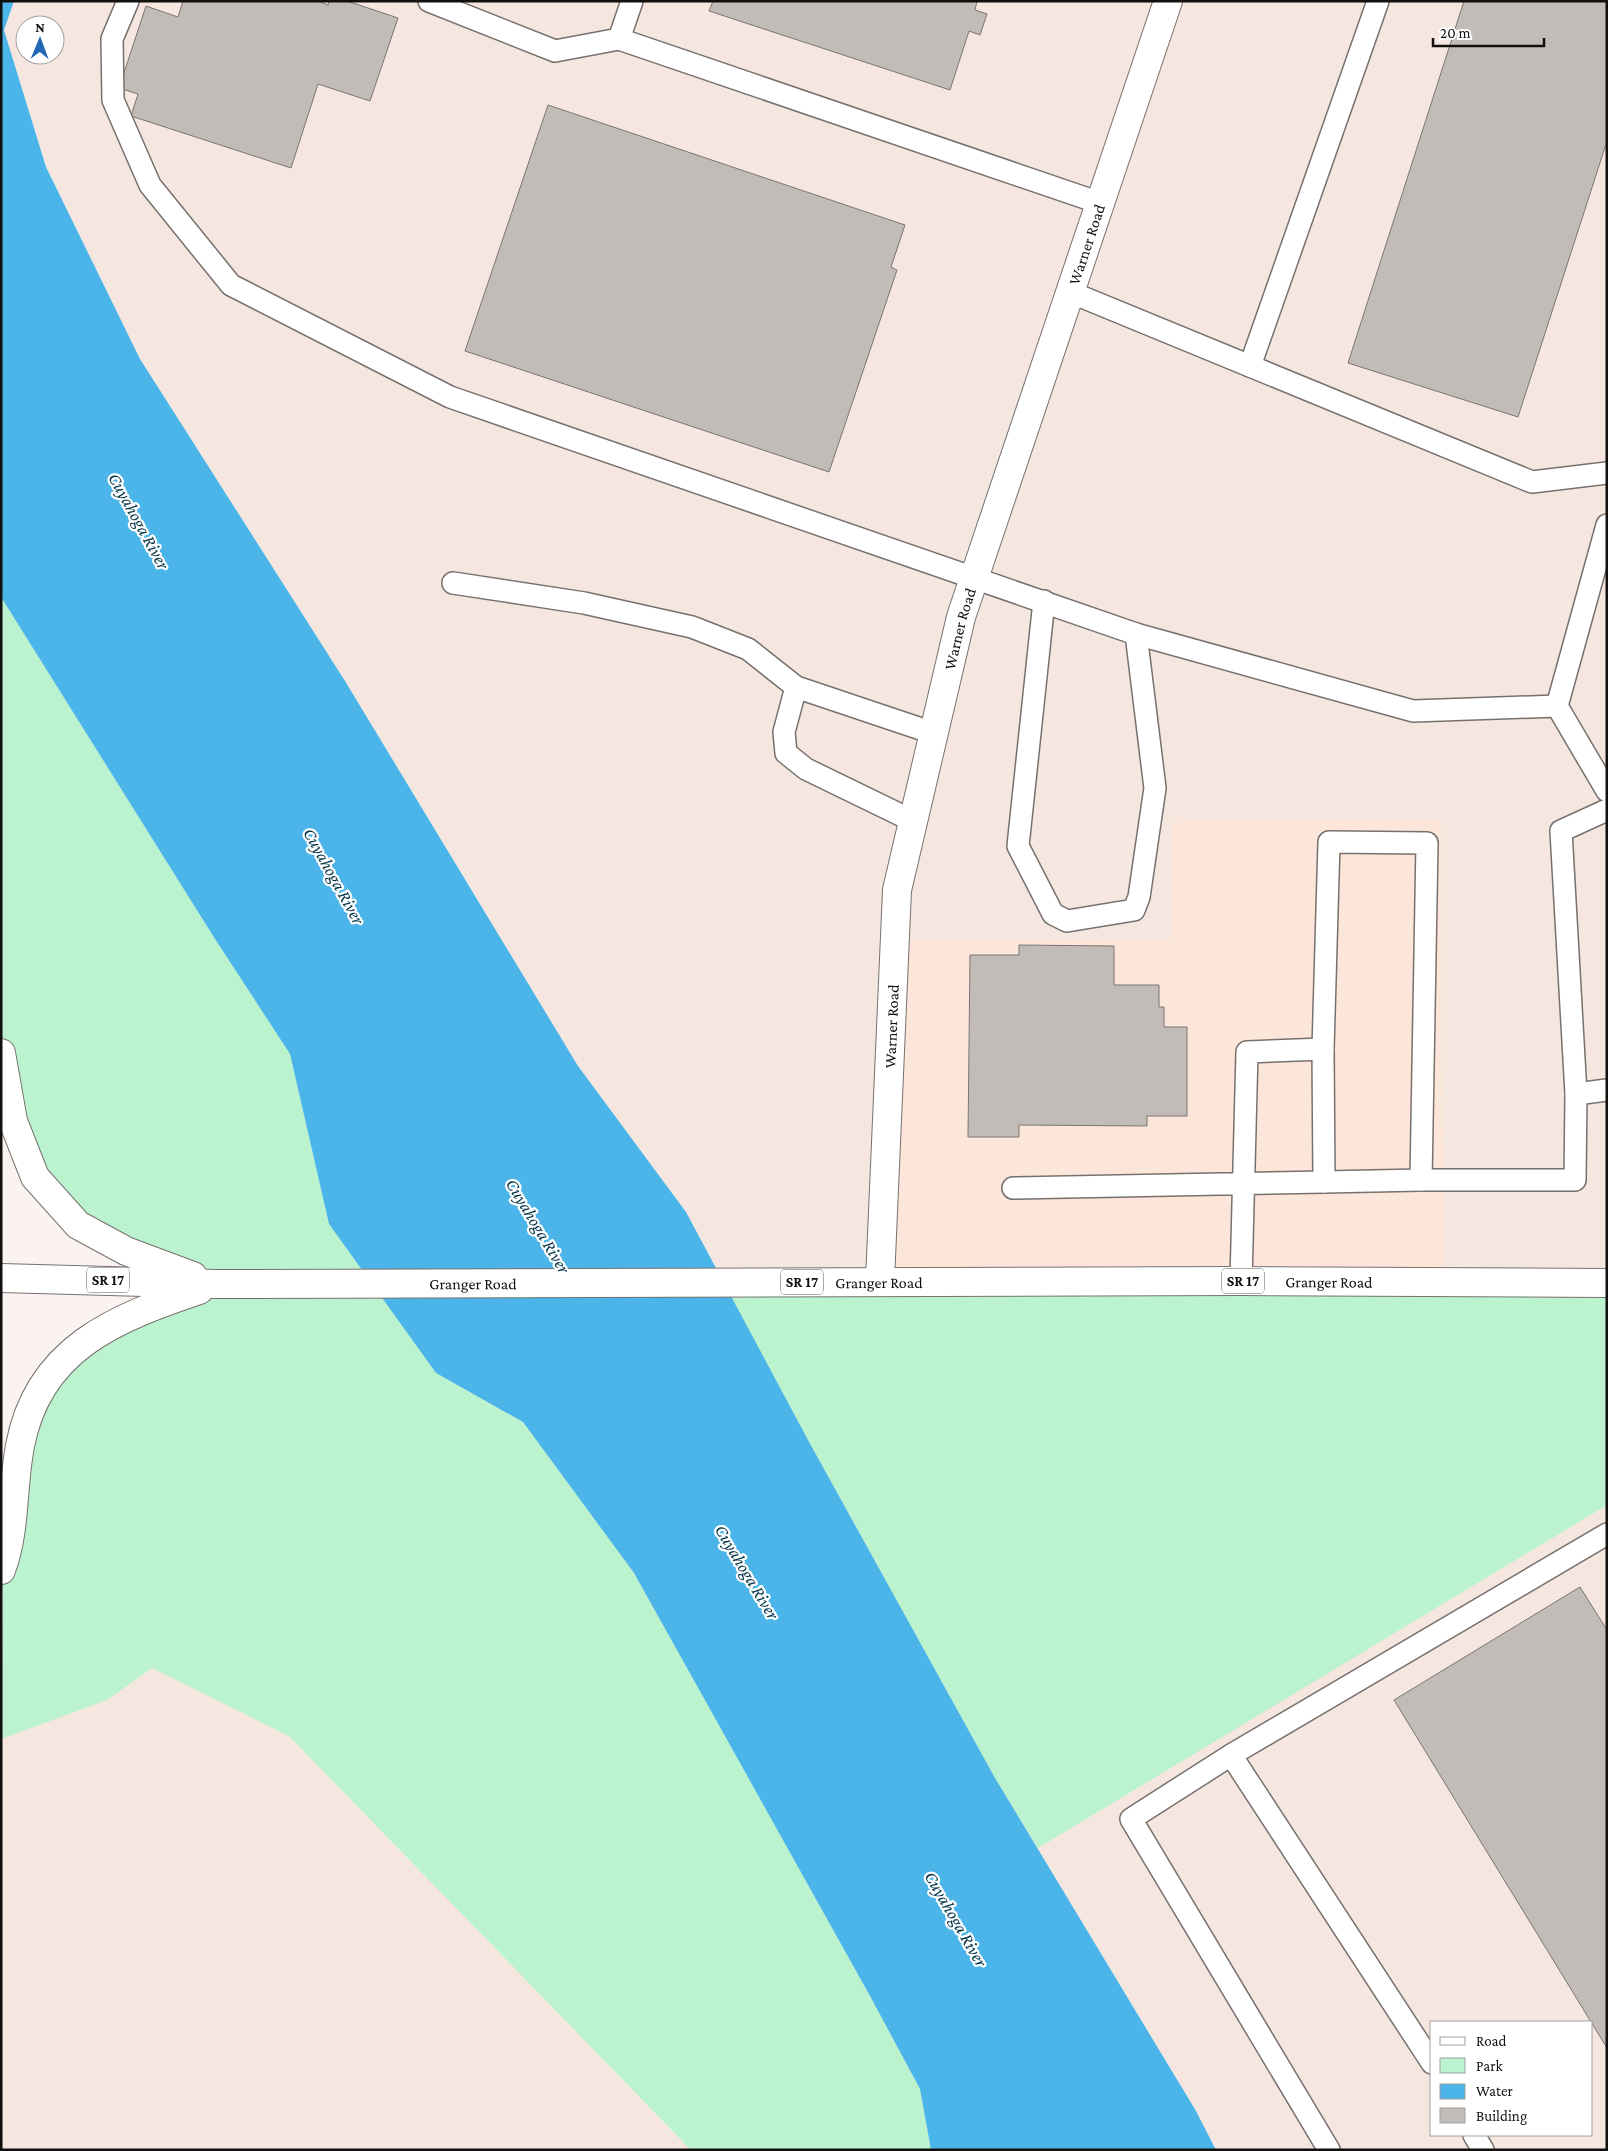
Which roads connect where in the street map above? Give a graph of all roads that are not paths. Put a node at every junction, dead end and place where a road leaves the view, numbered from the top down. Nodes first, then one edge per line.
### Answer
1 (128, 1) edge
2 (429, 1) edge
3 (632, 1) edge
4 (1168, 1) edge
5 (1378, 1) edge
6 (620, 39) junction
7 (1100, 203) junction
8 (1070, 292) junction
9 (1250, 366) junction
10 (1607, 473) edge
11 (1607, 524) edge
12 (974, 577) junction
13 (453, 583) dead end
14 (1044, 601) junction
15 (1136, 634) junction
16 (796, 688) junction
17 (1557, 706) junction
18 (934, 733) junction
19 (1607, 791) edge
20 (1607, 810) edge
21 (913, 821) junction
22 (1323, 1050) junction
23 (1, 1053) edge
24 (1607, 1090) edge
25 (1576, 1094) junction
26 (1421, 1180) junction
27 (1324, 1182) junction
28 (1245, 1183) junction
29 (1013, 1188) dead end
30 (1, 1278) edge
31 (880, 1281) junction
32 (1241, 1281) junction
33 (216, 1284) junction
34 (1607, 1284) edge
35 (1607, 1534) edge
36 (1, 1570) edge
37 (1231, 1755) junction
38 (1430, 2059) edge
39 (1475, 2136) edge
40 (1329, 2150) edge
41 (1483, 2150) edge

1 - 12 lane
2 - 6 lane
3 - 6 lane
4 - 7 main road, Warner Road
5 - 9 lane
6 - 7 lane
7 - 8 main road, Warner Road
8 - 9 lane
8 - 12 main road, Warner Road
9 - 10 lane
11 - 17 lane
12 - 14 lane
12 - 18 main road, Warner Road
13 - 16 lane
14 - 15 lane
14 - 15 lane
15 - 17 lane
16 - 18 lane
16 - 21 lane
17 - 19 lane
18 - 21 main road, Warner Road
20 - 25 lane
21 - 31 main road, Warner Road
22 - 26 lane
22 - 27 lane
22 - 28 lane
23 - 33 main road
24 - 25 lane
25 - 26 lane
26 - 27 lane
27 - 28 lane
28 - 29 lane
28 - 32 lane
30 - 33 main road, Granger Road / SR 17
31 - 32 main road, Granger Road / SR 17
31 - 33 main road, Granger Road / SR 17
32 - 34 main road, Granger Road / SR 17
33 - 36 main road
35 - 37 lane
37 - 38 lane
37 - 40 lane
39 - 41 lane

